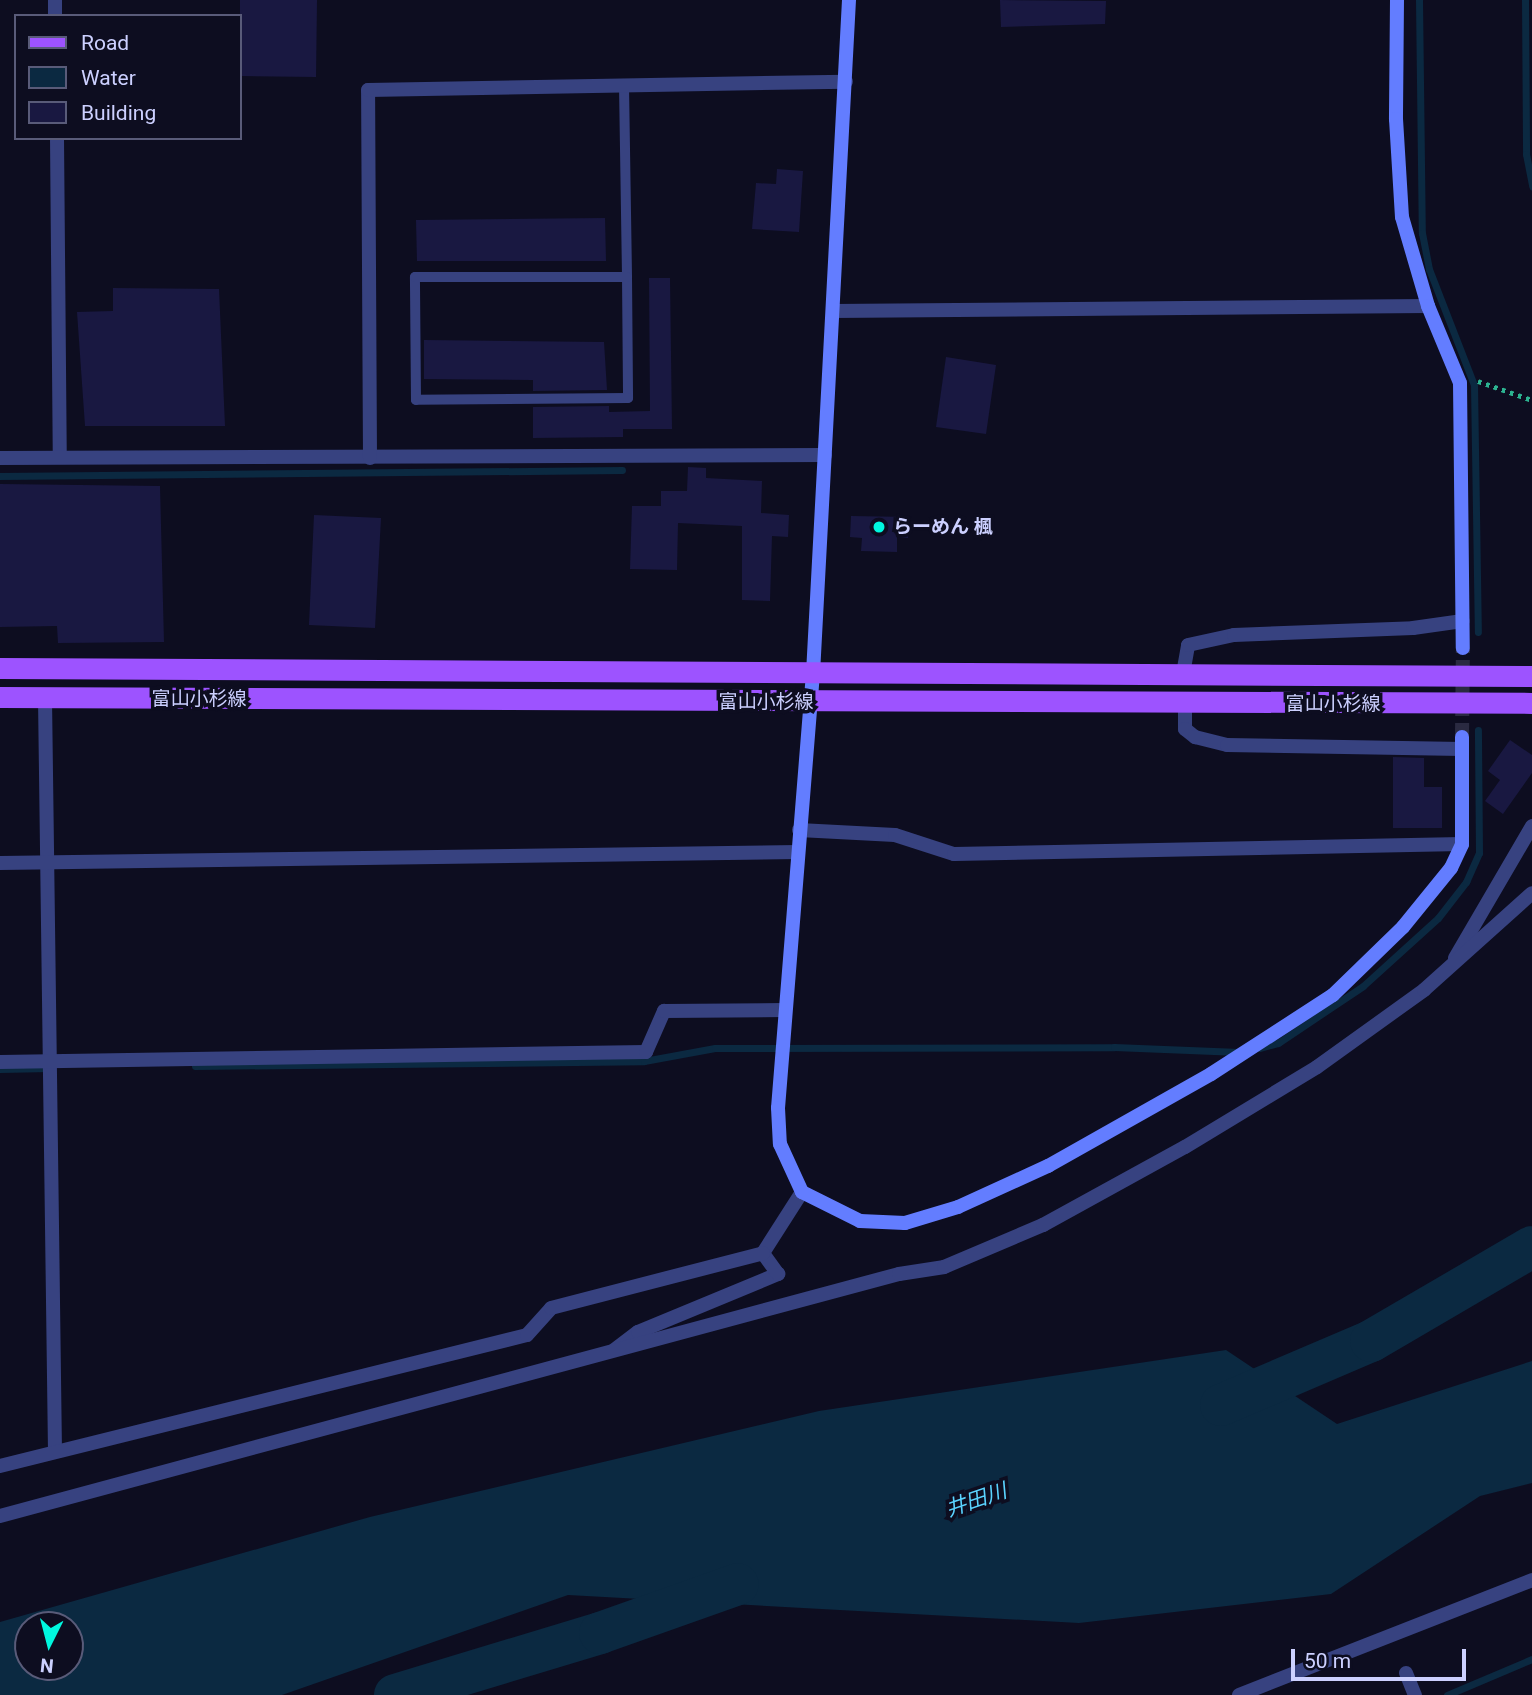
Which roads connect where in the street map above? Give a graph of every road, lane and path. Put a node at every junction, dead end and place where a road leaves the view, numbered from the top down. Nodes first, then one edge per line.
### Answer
1 (849, 0) edge
2 (1397, 0) edge
3 (846, 82) junction
4 (624, 86) junction
5 (57, 140) edge
6 (627, 277) junction
7 (1428, 306) junction
8 (833, 311) junction
9 (1460, 383) junction
10 (1532, 400) edge
11 (825, 455) junction
12 (60, 457) junction
13 (0, 458) edge
14 (370, 458) junction
15 (1463, 621) junction
16 (1463, 648) tunnel mouth
17 (0, 668) edge
18 (813, 673) junction
19 (1183, 674) junction
20 (1532, 676) edge
21 (0, 697) edge
22 (45, 698) junction
23 (810, 702) junction
24 (1532, 703) edge
25 (1185, 704) junction
26 (1532, 826) edge
27 (799, 830) junction
28 (1462, 844) junction
29 (798, 852) junction
30 (0, 863) edge
31 (47, 863) junction
32 (1532, 893) edge
33 (1450, 967) junction
34 (785, 1010) junction
35 (50, 1061) junction
36 (0, 1062) edge
37 (802, 1192) junction
38 (763, 1254) junction
39 (607, 1355) junction
40 (55, 1451) junction
41 (0, 1466) edge
42 (0, 1516) edge
43 (1532, 1580) edge
44 (1406, 1673) dead end
45 (1238, 1695) edge
46 (1415, 1695) edge

1 - 3 street
2 - 7 street
3 - 4 street
3 - 8 street
4 - 6 lane
4 - 14 street
5 - 12 street
6 - 6 lane
7 - 8 street
7 - 9 street
8 - 11 street
9 - 10 path
9 - 15 street
11 - 14 street
11 - 18 street
12 - 13 street
12 - 14 street
15 - 16 street
15 - 19 street
17 - 18 main road, 富山小杉線
18 - 19 main road, 富山小杉線
18 - 23 street
19 - 20 main road, 富山小杉線
21 - 22 main road, 富山小杉線
22 - 23 main road, 富山小杉線
22 - 31 street
23 - 25 main road, 富山小杉線
23 - 27 street
24 - 25 main road, 富山小杉線
25 - 28 street
26 - 33 street
27 - 28 street
27 - 29 street
28 - 37 street
29 - 31 street
29 - 34 street
30 - 31 street
31 - 35 street
32 - 33 street
33 - 39 street
34 - 35 street
34 - 37 street
35 - 36 street
35 - 40 street
37 - 38 street
38 - 39 street
38 - 40 street
39 - 42 street
40 - 41 street
43 - 45 street
44 - 46 street

